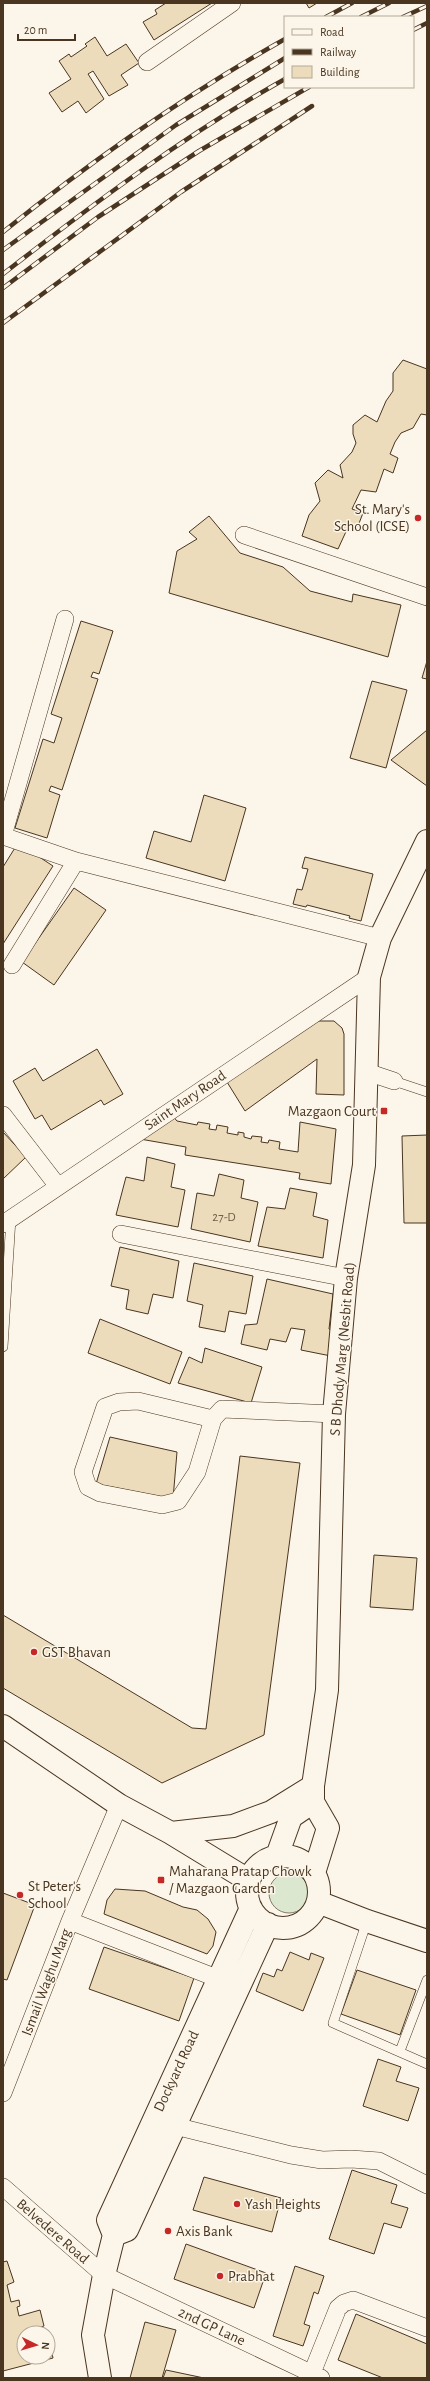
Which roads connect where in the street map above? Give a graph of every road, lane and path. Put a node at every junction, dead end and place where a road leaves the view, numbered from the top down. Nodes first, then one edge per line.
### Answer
1 (232, 3) edge
2 (147, 62) dead end
3 (244, 535) dead end
4 (427, 598) edge
5 (65, 619) dead end
6 (3, 836) edge
7 (427, 841) edge
8 (76, 861) junction
9 (380, 938) junction
10 (12, 966) dead end
11 (368, 977) junction
12 (367, 1072) junction
13 (394, 1081) joint
14 (427, 1092) edge
15 (3, 1115) edge
16 (57, 1185) junction
17 (7, 1220) edge
18 (121, 1234) dead end
19 (346, 1278) junction
20 (3, 1347) edge
21 (334, 1414) junction
22 (213, 1419) junction
23 (3, 1726) edge
24 (313, 1794) junction
25 (119, 1805) junction
26 (171, 1833) junction
27 (278, 1856) junction
28 (314, 1873) junction
29 (248, 1880) junction
30 (318, 1902) junction
31 (252, 1908) junction
32 (70, 1921) junction
33 (367, 1922) junction
34 (268, 1924) junction
35 (427, 1941) edge
36 (219, 1979) junction
37 (427, 1980) edge
38 (400, 2051) junction
39 (427, 2064) edge
40 (3, 2093) edge
41 (175, 2126) junction
42 (427, 2185) edge
43 (3, 2186) edge
44 (114, 2235) junction
45 (104, 2275) junction
46 (427, 2328) edge
47 (316, 2376) edge
48 (100, 2378) edge

1 - 2 street
3 - 4 street
5 - 6 street
6 - 8 street
7 - 9 main road, S B Dhody Marg (Nesbit Road)
8 - 9 street
8 - 10 street
9 - 11 main road, S B Dhody Marg (Nesbit Road)
11 - 12 main road, S B Dhody Marg (Nesbit Road)
11 - 16 street, Saint Mary Road
12 - 13 street
12 - 19 main road, S B Dhody Marg (Nesbit Road)
13 - 14 lane
15 - 16 street
16 - 17 street, Saint Mary Road
17 - 20 lane
18 - 19 street
19 - 21 main road, S B Dhody Marg (Nesbit Road)
21 - 22 street
21 - 24 main road, S B Dhody Marg (Nesbit Road)
22 - 22 street
23 - 25 main road
24 - 26 main road
24 - 27 main road
24 - 28 main road
25 - 26 main road
25 - 32 street, Ismail Waghu Marg
26 - 29 main road
27 - 28 main road
27 - 29 main road
28 - 30 main road
29 - 31 main road
30 - 33 main road
30 - 34 main road
31 - 34 main road
31 - 36 main road, Dockyard Road
32 - 36 street
32 - 40 street, Ismail Waghu Marg
33 - 35 main road
33 - 38 lane
34 - 41 main road, Dockyard Road
36 - 44 main road, Dockyard Road
37 - 38 lane
38 - 39 lane
41 - 42 street
41 - 44 main road, Dockyard Road
43 - 45 street, Belvedere Road
44 - 45 main road, Dockyard Road
45 - 47 street, 2nd GP Lane
45 - 48 main road, Dockyard Road
46 - 47 street

